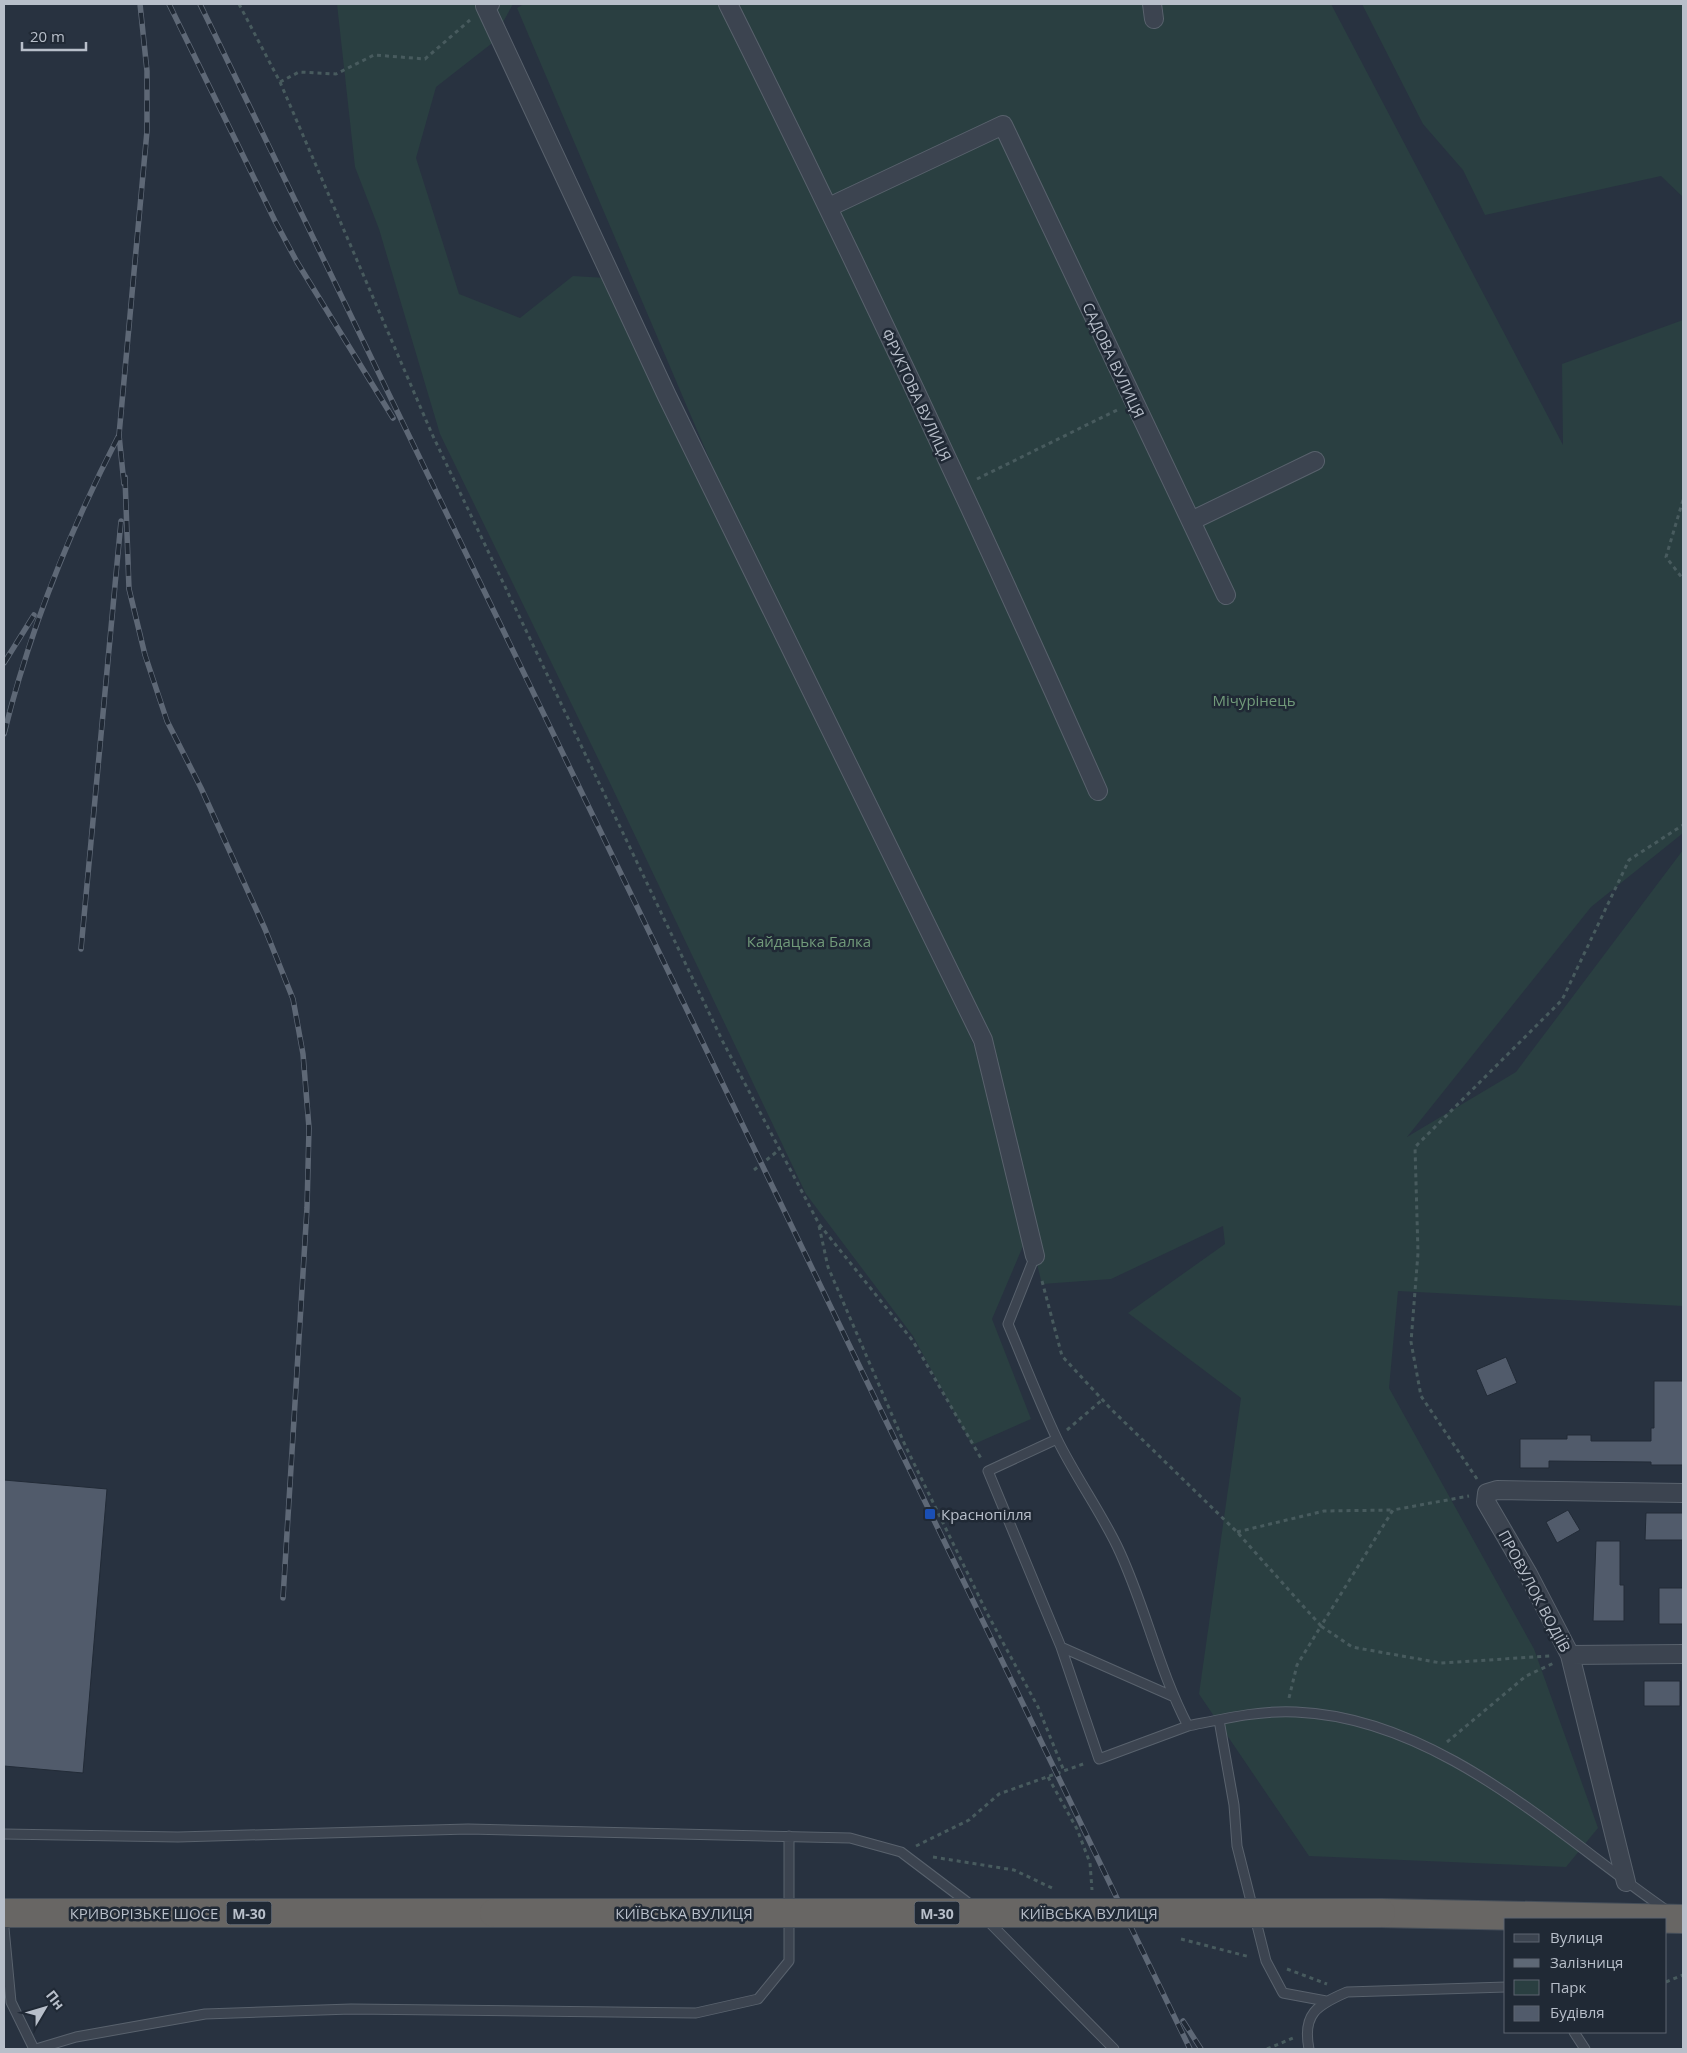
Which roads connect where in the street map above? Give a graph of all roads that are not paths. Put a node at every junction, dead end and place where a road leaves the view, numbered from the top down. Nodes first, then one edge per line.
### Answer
1 (728, 4) edge
2 (488, 5) edge
3 (829, 207) junction
4 (1315, 461) dead end
5 (1191, 521) junction
6 (1226, 595) dead end
7 (1098, 791) dead end
8 (1035, 1256) joint
9 (1057, 1439) junction
10 (1683, 1493) edge
11 (1061, 1647) junction
12 (1683, 1654) edge
13 (1570, 1655) junction
14 (1172, 1696) junction
15 (1219, 1720) junction
16 (1188, 1726) junction
17 (4, 1834) edge
18 (789, 1836) junction
19 (1626, 1882) junction
20 (494, 1912) joint
21 (4, 1913) edge
22 (1632, 1918) edge
23 (1667, 1919) edge
24 (1682, 1919) edge
25 (4, 1928) edge
26 (1504, 1988) edge
27 (1326, 2001) junction
28 (1575, 2033) edge
29 (35, 2049) edge
30 (1114, 2049) edge
31 (1309, 2049) edge
32 (1585, 2049) edge

1 - 3 street, ФРУКТОВА ВУЛИЦЯ
2 - 8 street
3 - 5 street, САДОВА ВУЛИЦЯ
3 - 7 street, ФРУКТОВА ВУЛИЦЯ
4 - 5 street
5 - 6 street, САДОВА ВУЛИЦЯ
8 - 9 lane
9 - 11 lane
9 - 14 lane
10 - 13 street, ПРОВУЛОК ВОДІЇВ
11 - 14 lane
11 - 16 lane
12 - 13 street
13 - 19 street, ПРОВУЛОК ВОДІЇВ
14 - 16 lane
15 - 16 lane
15 - 19 lane
15 - 27 lane
17 - 18 lane
18 - 29 lane
18 - 30 lane
19 - 24 lane
20 - 21 highway, КРИВОРІЗЬКЕ ШОСЕ / М-30
20 - 22 highway, КИЇВСЬКА ВУЛИЦЯ / М-30, bridge
23 - 24 highway, КИЇВСЬКА ВУЛИЦЯ / М-30, bridge
25 - 29 lane
26 - 27 lane
27 - 31 lane
28 - 32 lane

